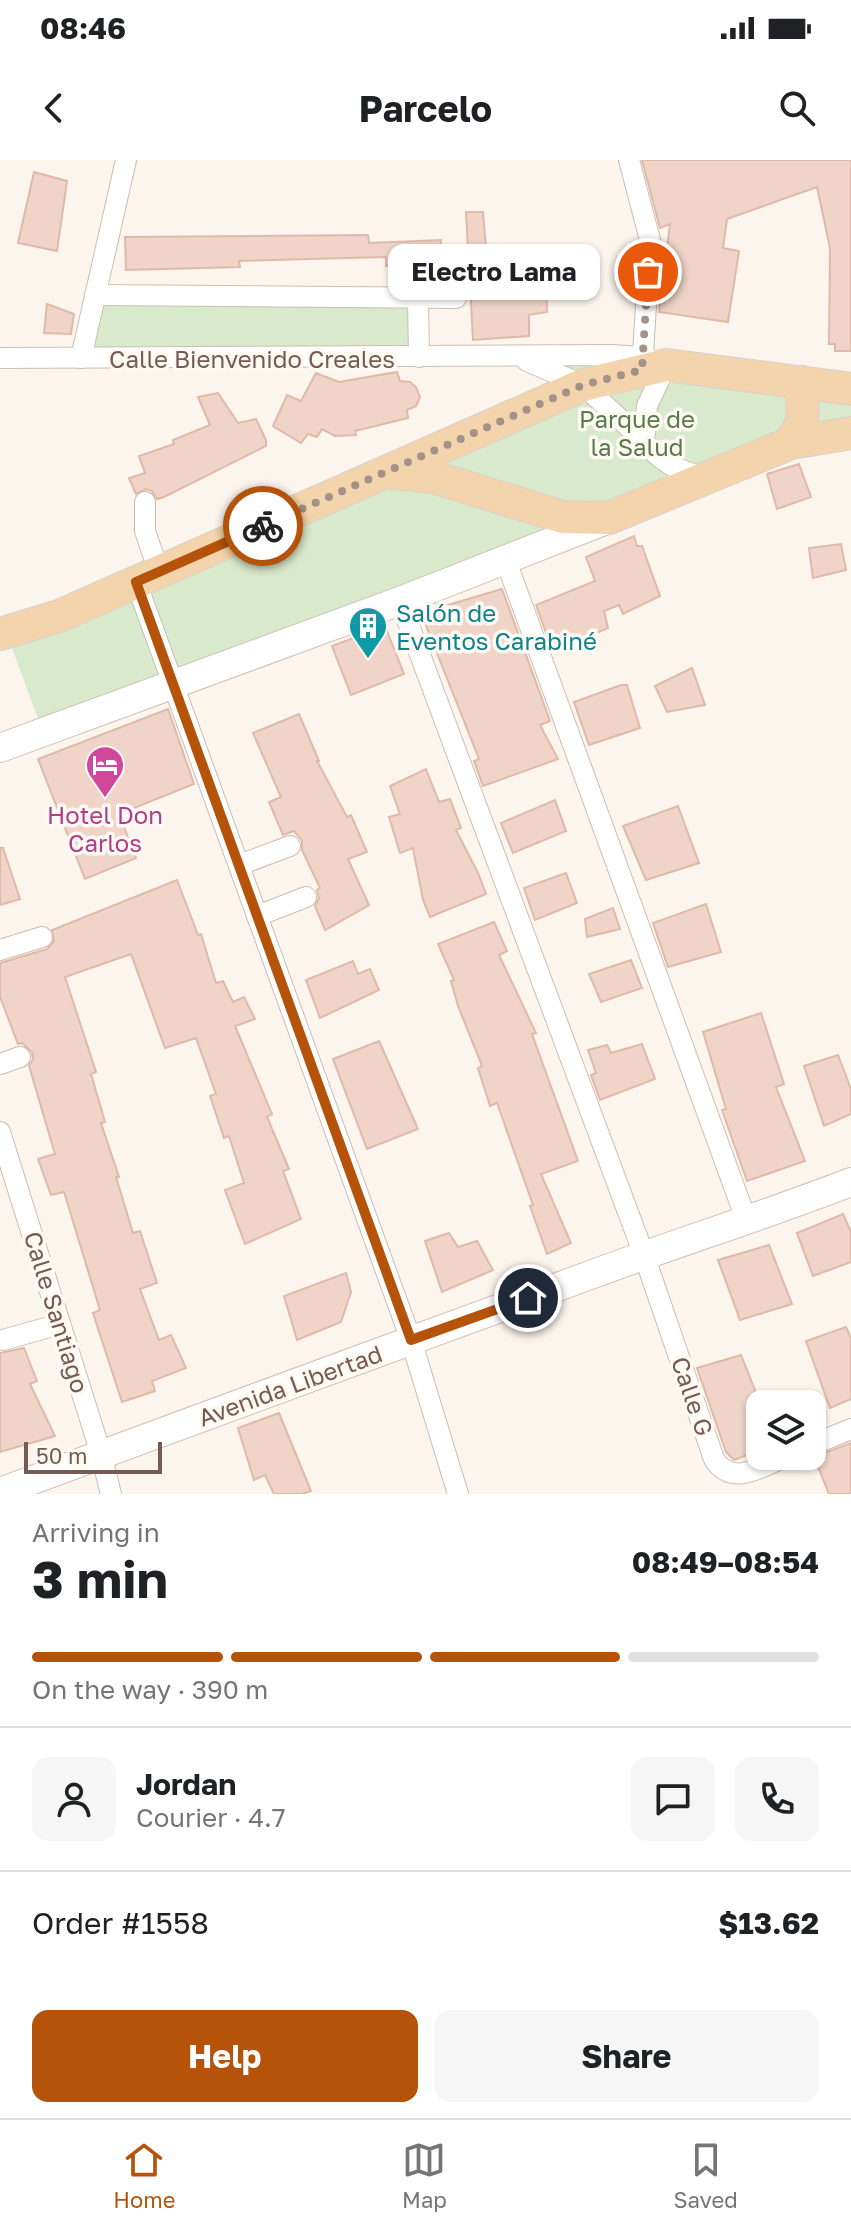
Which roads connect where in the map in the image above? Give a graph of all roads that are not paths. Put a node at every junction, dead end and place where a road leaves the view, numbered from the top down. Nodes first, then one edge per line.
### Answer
1 (126, 160) edge
2 (629, 160) edge
3 (95, 295) junction
4 (418, 298) junction
5 (456, 298) dead end
6 (419, 357) junction
7 (504, 357) junction
8 (0, 358) edge
9 (81, 358) junction
10 (650, 364) junction
11 (803, 382) junction
12 (583, 385) junction
13 (851, 389) edge
14 (851, 433) edge
15 (644, 441) junction
16 (791, 443) junction
17 (387, 471) junction
18 (709, 478) junction
19 (145, 502) dead end
20 (609, 518) junction
21 (506, 561) junction
22 (147, 577) junction
23 (400, 601) junction
24 (0, 634) edge
25 (174, 685) junction
26 (0, 748) edge
27 (290, 846) dead end
28 (239, 865) junction
29 (306, 897) dead end
30 (257, 916) junction
31 (42, 937) dead end
32 (0, 950) edge
33 (20, 1057) dead end
34 (0, 1064) edge
35 (0, 1132) edge
36 (851, 1182) edge
37 (747, 1222) junction
38 (644, 1255) junction
39 (60, 1324) junction
40 (3, 1340) dead end
41 (411, 1340) junction
42 (851, 1429) edge
43 (826, 1439) edge
44 (101, 1454) junction
45 (755, 1470) edge
46 (0, 1492) edge
47 (111, 1494) edge
48 (458, 1494) edge

1 - 3 street
2 - 10 street
3 - 4 street
3 - 9 street
4 - 5 street
4 - 6 street
6 - 7 street, Calle Bienvenido Creales
6 - 9 street, Calle Bienvenido Creales
7 - 10 street, Calle Bienvenido Creales
7 - 12 street, Calle Bienvenido Creales
8 - 9 street, Calle Bienvenido Creales
10 - 11 main road
10 - 12 main road
10 - 15 street
11 - 13 main road
11 - 16 main road
12 - 15 street, Calle Bienvenido Creales
12 - 17 main road
14 - 16 main road
15 - 18 street, Calle Bienvenido Creales
16 - 18 main road
17 - 20 main road
17 - 22 main road
18 - 20 main road
19 - 22 street
20 - 21 street
21 - 23 street
21 - 37 street
22 - 24 main road
22 - 25 street
23 - 25 street
23 - 38 street
25 - 26 street
25 - 28 street
27 - 28 street
28 - 30 street
29 - 30 street
30 - 41 street
31 - 32 street
33 - 34 street
35 - 39 street, Calle Santiago
36 - 37 street, Avenida Libertad
37 - 38 street, Avenida Libertad
38 - 41 street, Avenida Libertad
38 - 45 street, Calle G
39 - 40 street
39 - 44 street, Calle Santiago
41 - 44 street, Avenida Libertad
41 - 48 street
42 - 43 street
44 - 46 street, Avenida Libertad
44 - 47 street, Calle Santiago

